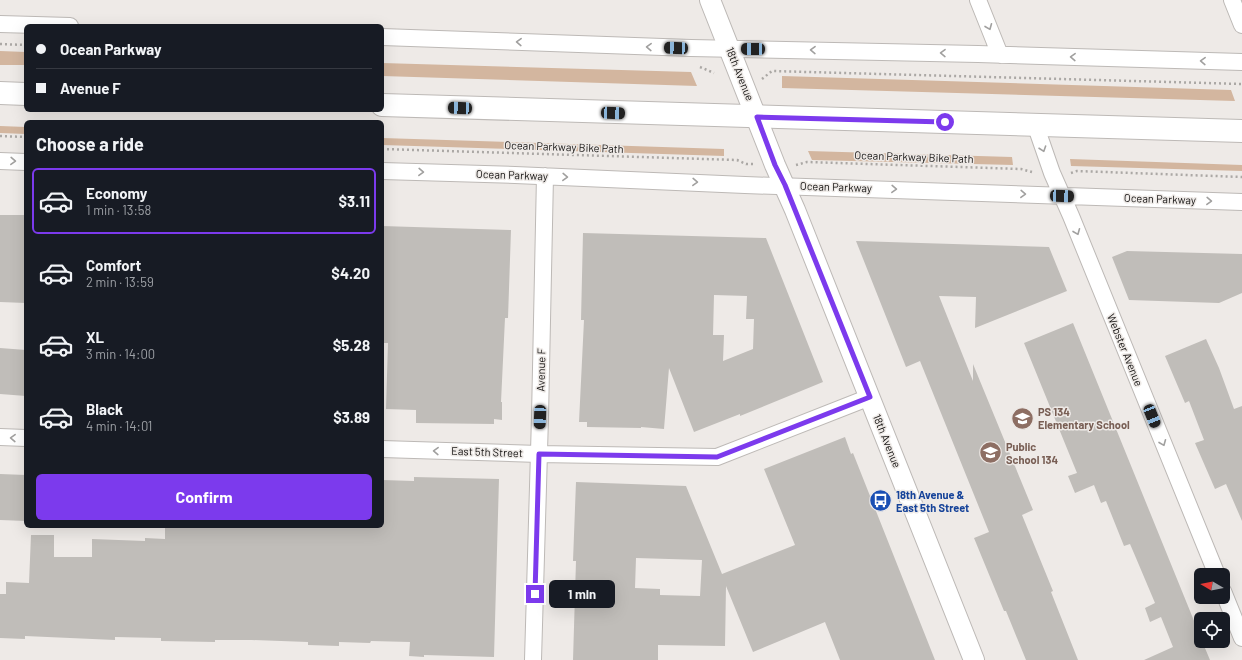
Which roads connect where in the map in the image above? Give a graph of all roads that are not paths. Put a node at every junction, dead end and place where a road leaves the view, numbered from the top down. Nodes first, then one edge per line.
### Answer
1 (710, 0) edge
2 (978, 0) edge
3 (1232, 0) edge
4 (0, 24) edge
5 (24, 25) edge
6 (1242, 25) edge
7 (384, 37) edge
8 (730, 49) junction
9 (1000, 55) junction
10 (1242, 62) edge
11 (0, 93) edge
12 (24, 94) edge
13 (384, 105) edge
14 (757, 117) junction
15 (1034, 124) junction
16 (1242, 131) edge
17 (0, 161) edge
18 (24, 162) edge
19 (384, 171) edge
20 (546, 176) junction
21 (785, 185) junction
22 (1062, 196) junction
23 (1242, 202) edge
24 (870, 397) junction
25 (0, 437) edge
26 (24, 438) edge
27 (384, 449) edge
28 (539, 454) junction
29 (1214, 568) edge
30 (1228, 604) edge
31 (1242, 638) edge
32 (533, 660) edge
33 (974, 660) edge

1 - 8 street, 18th Avenue
2 -> 9 street
3 - 6 street
4 - 5 street
8 -> 7 street
9 -> 8 street
8 - 14 street, 18th Avenue
10 -> 9 street
11 - 12 main road
13 - 14 main road
14 - 15 main road
14 - 21 street, 18th Avenue
15 - 16 main road
15 -> 22 street, Webster Avenue
17 -> 18 street
19 -> 20 street, Ocean Parkway
20 -> 21 street, Ocean Parkway
20 - 28 street, Avenue F
21 -> 22 street, Ocean Parkway
21 - 24 street, 18th Avenue
22 -> 23 street, Ocean Parkway
22 -> 29 street, Webster Avenue
24 - 28 street, East 5th Street
24 - 33 street, 18th Avenue
26 -> 25 street
28 -> 27 street, East 5th Street
28 - 32 street, Avenue F
30 - 31 street

